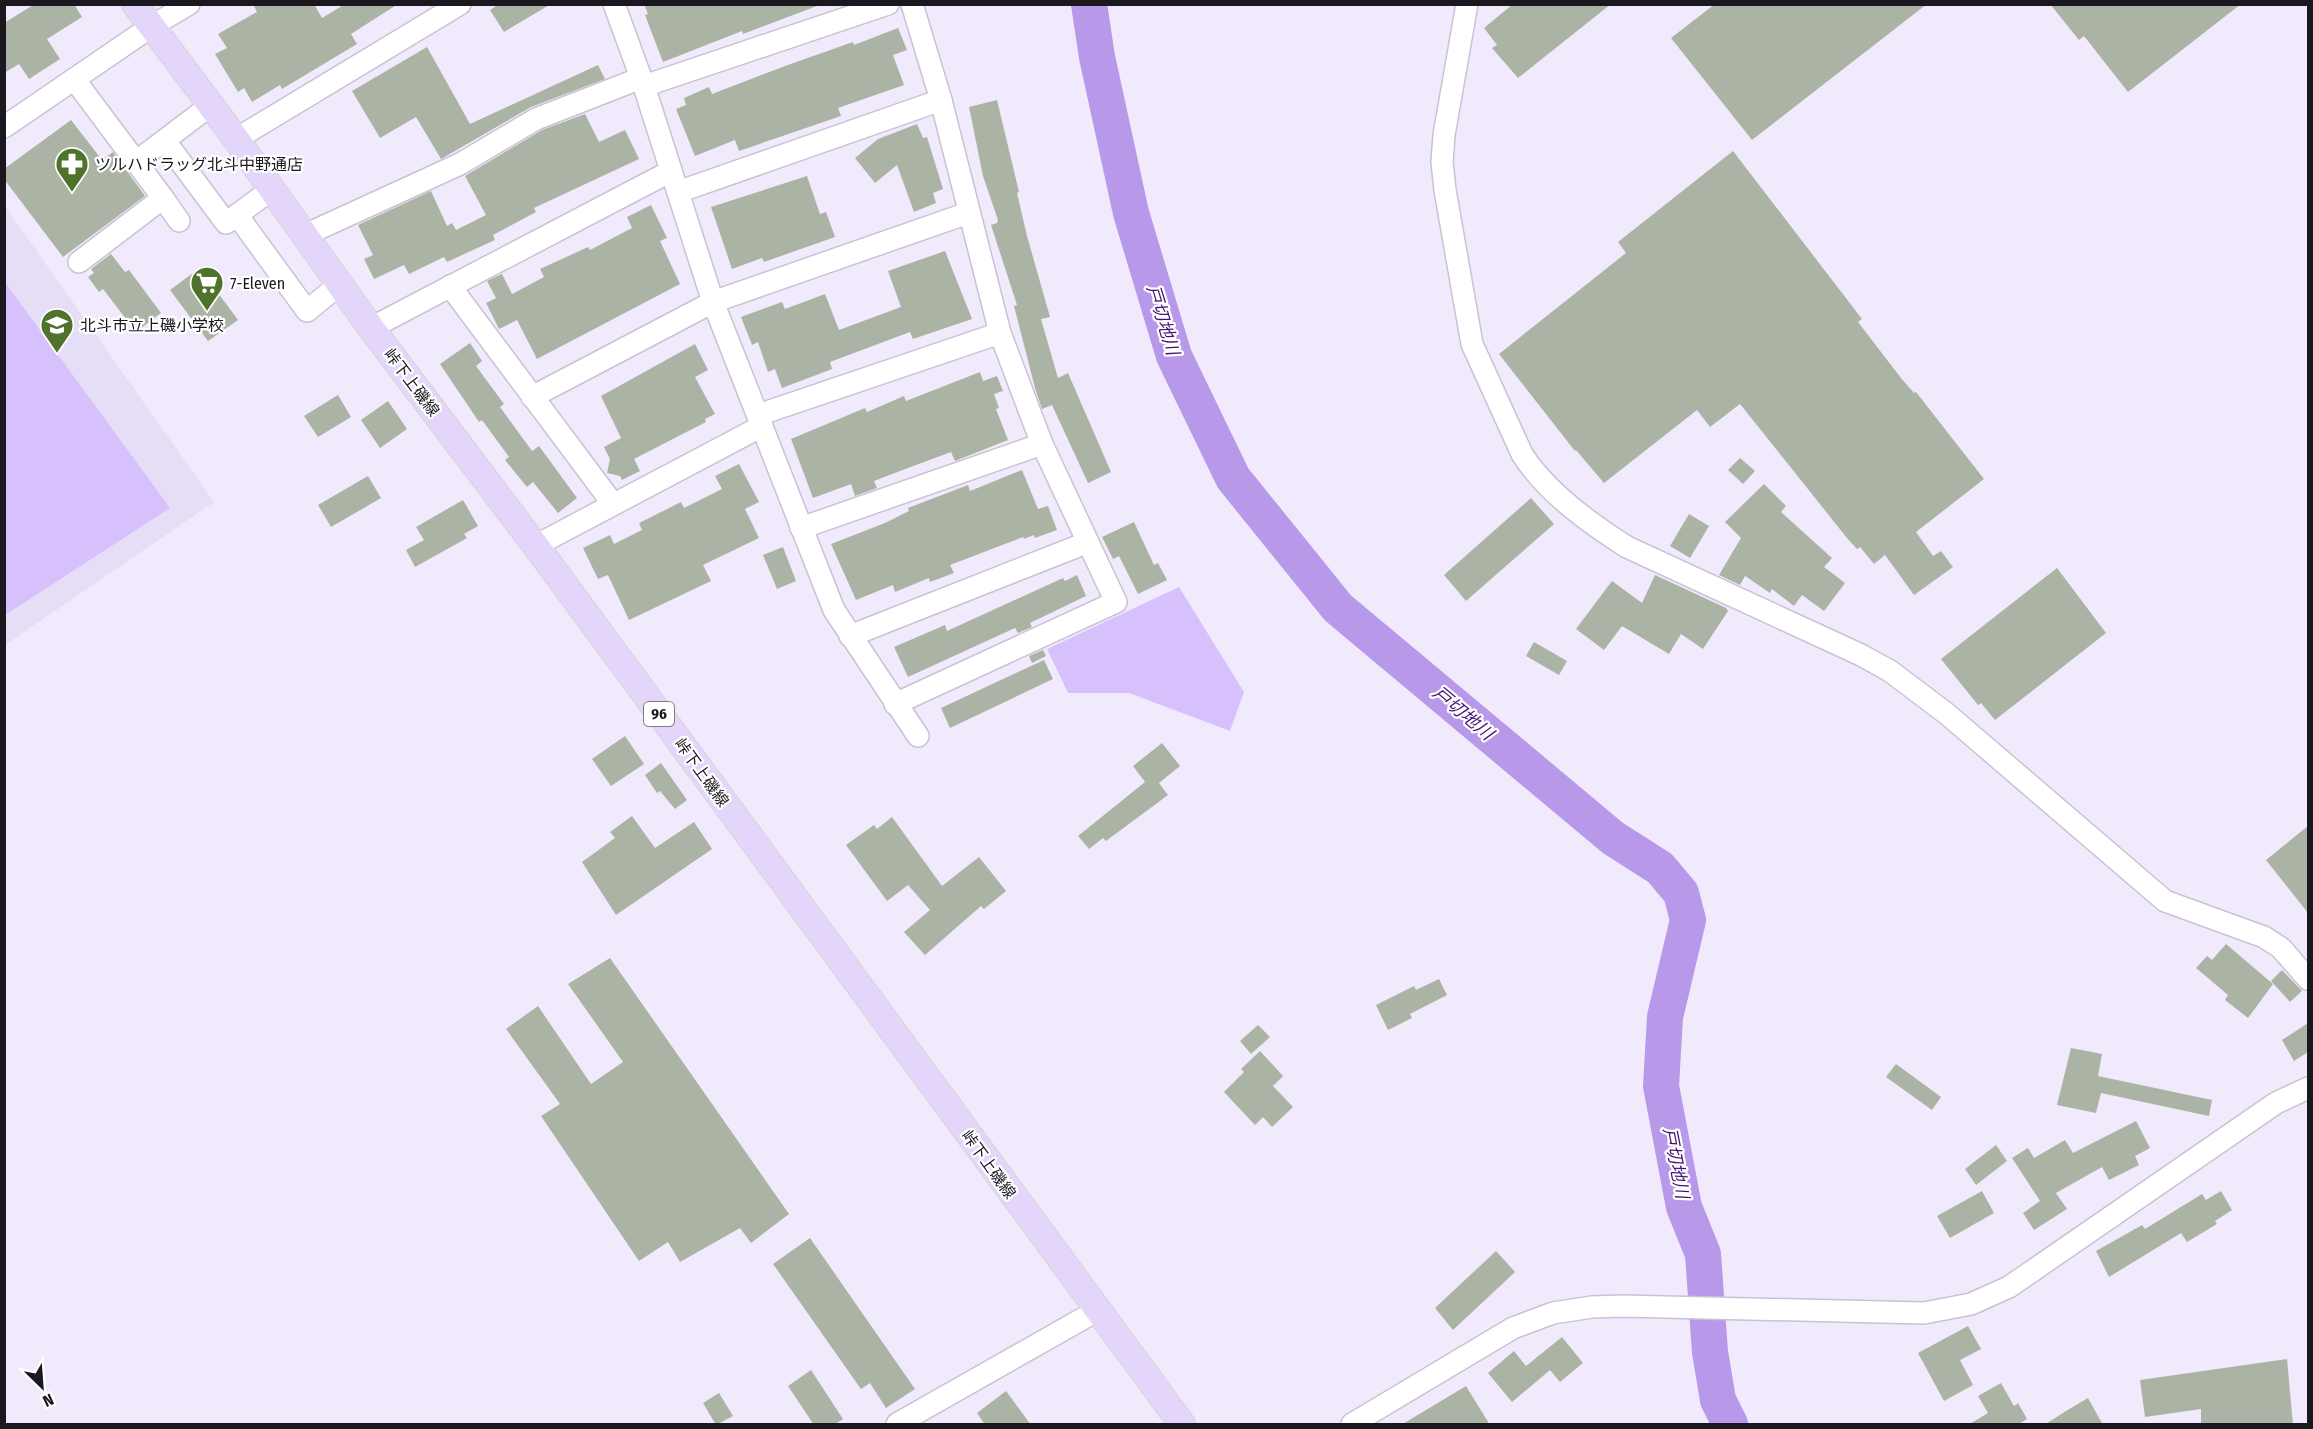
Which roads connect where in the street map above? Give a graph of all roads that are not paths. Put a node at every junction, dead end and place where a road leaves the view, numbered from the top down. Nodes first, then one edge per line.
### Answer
1 (135, 4) edge
2 (189, 4) edge
3 (460, 4) edge
4 (614, 4) edge
5 (888, 4) edge
6 (912, 4) edge
7 (1467, 4) edge
8 (152, 27) junction
9 (74, 79) junction
10 (643, 82) junction
11 (941, 100) junction
12 (211, 105) junction
13 (4, 127) edge
14 (236, 139) junction
15 (165, 141) junction
16 (137, 161) junction
17 (672, 171) junction
18 (272, 189) junction
19 (678, 192) junction
20 (163, 198) junction
21 (968, 213) junction
22 (237, 215) junction
23 (179, 221) dead end
24 (305, 235) junction
25 (79, 262) dead end
26 (340, 284) junction
27 (450, 286) junction
28 (713, 302) junction
29 (371, 328) junction
30 (1000, 333) junction
31 (532, 397) junction
32 (760, 421) junction
33 (1042, 444) junction
34 (613, 504) junction
35 (801, 528) junction
36 (1086, 543) junction
37 (535, 546) junction
38 (850, 636) junction
39 (895, 704) junction
40 (918, 736) dead end
41 (2308, 980) edge
42 (2308, 1088) edge
43 (1098, 1310) junction
44 (897, 1425) edge
45 (1182, 1425) edge
46 (1352, 1425) edge

1 - 8 main road, 峠下上磯線 / 96
2 - 8 street
3 - 14 street
4 - 10 street
5 - 10 street
6 - 11 street
7 - 41 street
8 - 9 street
8 - 12 main road, 峠下上磯線 / 96
9 - 13 street
9 - 16 street
10 - 17 street
10 - 24 street
11 - 19 street
11 - 21 street
12 - 14 main road, 峠下上磯線 / 96
12 - 15 street
14 - 18 main road, 峠下上磯線 / 96
15 - 16 street
15 - 22 street
16 - 20 street
17 - 19 street
17 - 27 street
18 - 22 street
18 - 24 main road, 峠下上磯線 / 96
19 - 28 street
20 - 23 street
20 - 25 street
21 - 28 street
21 - 30 street
22 - 26 street
24 - 26 main road, 峠下上磯線 / 96
26 - 29 main road, 峠下上磯線 / 96
27 - 29 street
27 - 31 street
28 - 31 street
28 - 32 street
29 - 37 main road, 峠下上磯線 / 96
30 - 32 street
30 - 33 street
31 - 34 street
32 - 34 street
32 - 35 street
33 - 35 street
33 - 36 street
34 - 37 street
35 - 38 street
36 - 38 street
36 - 39 street
37 - 43 main road, 峠下上磯線 / 96
38 - 39 street
39 - 40 street
42 - 46 street
43 - 44 street
43 - 45 main road, 峠下上磯線 / 96

